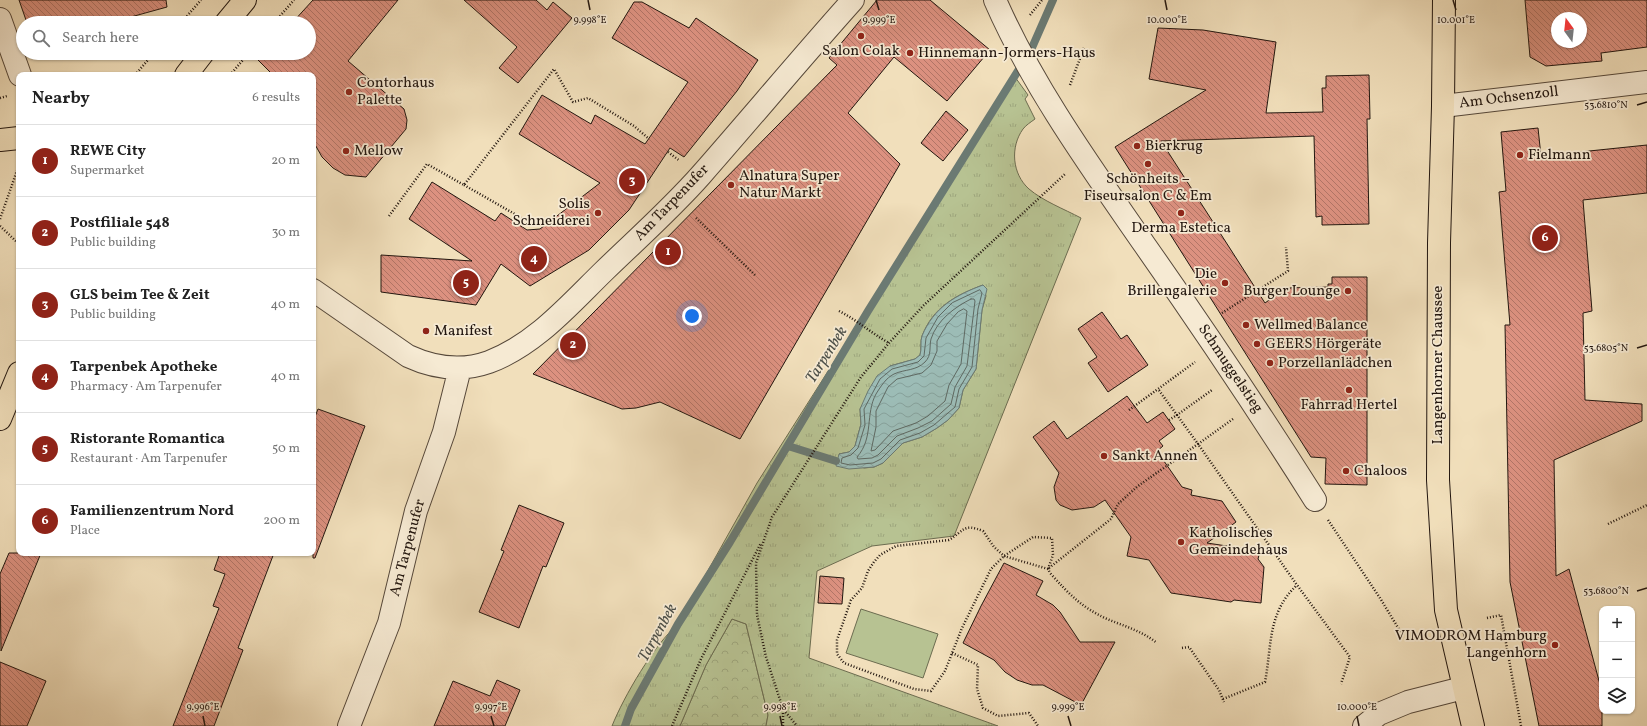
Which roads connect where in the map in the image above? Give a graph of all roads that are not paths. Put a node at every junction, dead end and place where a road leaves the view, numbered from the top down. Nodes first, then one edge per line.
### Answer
1 (244, 0) edge
2 (853, 0) edge
3 (995, 0) edge
4 (1444, 0) edge
5 (231, 16) edge
6 (0, 19) edge
7 (198, 60) edge
8 (19, 72) edge
9 (188, 72) edge
10 (1647, 82) edge
11 (1443, 106) junction
12 (16, 138) edge
13 (0, 140) edge
14 (316, 292) edge
15 (460, 368) junction
16 (16, 380) edge
17 (0, 419) edge
18 (1315, 500) road end
19 (1463, 688) junction
20 (349, 726) edge
21 (1364, 726) edge
22 (1473, 726) edge

1 - 5 main road
2 - 15 street, Am Tarpenufer
3 - 18 street, Schmuggelstieg
4 - 11 main road, Langenhorner Chaussee
6 - 8 street
7 - 9 main road
10 - 11 street, Am Ochsenzoll
11 - 19 main road, Langenhorner Chaussee
12 - 13 main road
14 - 15 street, Am Tarpenufer
15 - 20 street, Am Tarpenufer
16 - 17 main road
19 - 21 street
19 - 22 main road, Langenhorner Chaussee

